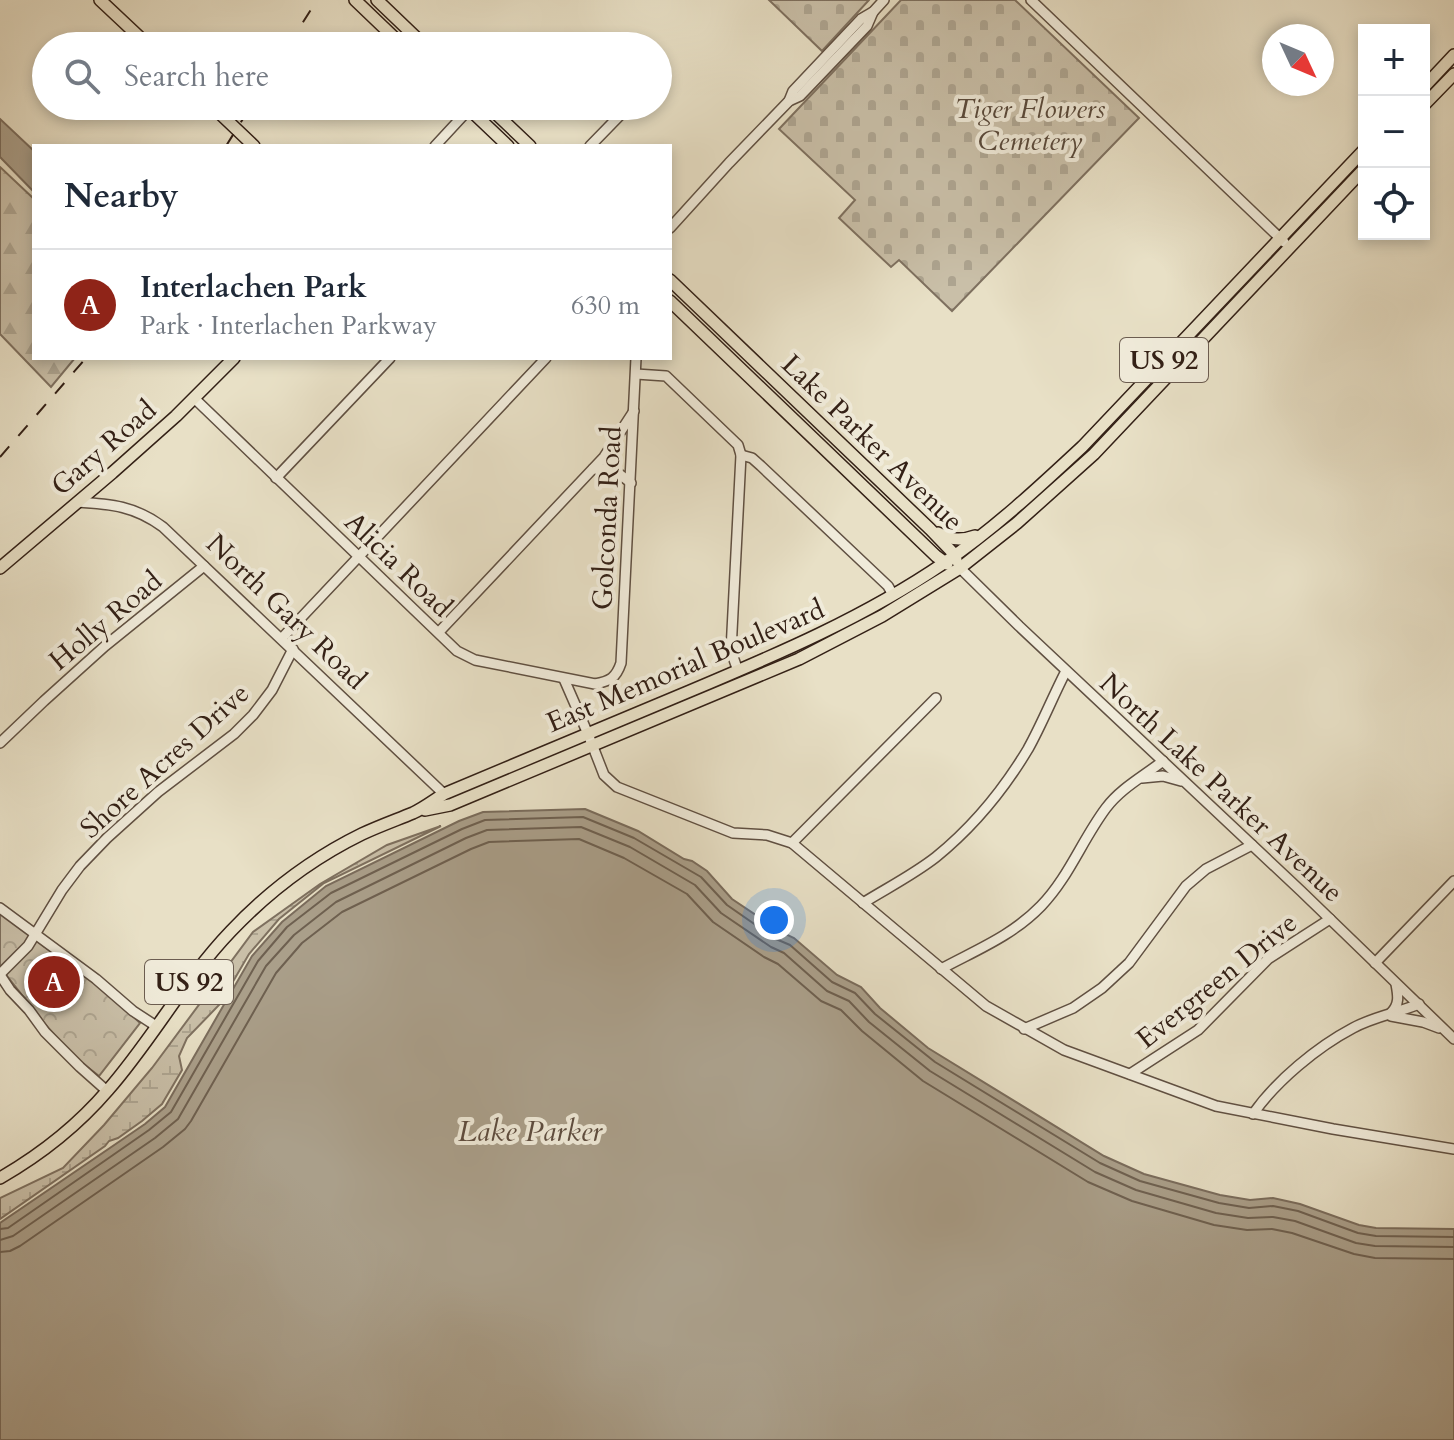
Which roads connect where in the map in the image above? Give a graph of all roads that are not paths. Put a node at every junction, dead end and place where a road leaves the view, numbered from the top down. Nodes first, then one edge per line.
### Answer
1 (100, 0) edge
2 (355, 0) edge
3 (377, 0) edge
4 (884, 0) edge
5 (1031, 0) edge
6 (134, 32) edge
7 (388, 32) edge
8 (410, 32) edge
9 (1454, 55) edge
10 (1453, 77) edge
11 (1430, 81) edge
12 (1430, 99) edge
13 (227, 120) edge
14 (458, 120) edge
15 (482, 120) edge
16 (503, 120) edge
17 (615, 120) edge
18 (252, 144) edge
19 (437, 144) edge
20 (506, 144) edge
21 (528, 144) edge
22 (592, 144) edge
23 (1358, 157) edge
24 (1358, 175) edge
25 (672, 226) edge
26 (1285, 243) junction
27 (672, 282) edge
28 (672, 303) edge
29 (232, 360) edge
30 (388, 360) edge
31 (544, 360) edge
32 (636, 360) edge
33 (636, 374) junction
34 (1149, 375) junction
35 (194, 398) junction
36 (1138, 408) junction
37 (634, 411) junction
38 (741, 455) junction
39 (593, 469) junction
40 (276, 478) junction
41 (631, 483) junction
42 (77, 502) junction
43 (930, 529) junction
44 (983, 534) junction
45 (955, 555) junction
46 (359, 556) junction
47 (944, 563) junction
48 (204, 566) junction
49 (0, 568) edge
50 (960, 568) junction
51 (893, 595) junction
52 (439, 632) junction
53 (282, 638) junction
54 (293, 649) junction
55 (738, 671) junction
56 (1066, 671) junction
57 (564, 679) junction
58 (612, 679) joint
59 (936, 698) dead end
60 (588, 734) junction
61 (0, 743) edge
62 (593, 746) junction
63 (1148, 746) junction
64 (1163, 761) junction
65 (1142, 778) junction
66 (1187, 783) junction
67 (444, 794) junction
68 (422, 810) junction
69 (792, 843) junction
70 (1252, 845) junction
71 (1454, 881) edge
72 (863, 903) junction
73 (0, 908) edge
74 (1330, 919) junction
75 (35, 935) junction
76 (1375, 963) junction
77 (941, 969) junction
78 (0, 975) edge
79 (1396, 984) junction
80 (1419, 1004) junction
81 (1388, 1016) junction
82 (156, 1026) junction
83 (1024, 1029) junction
84 (1445, 1030) junction
85 (1454, 1039) edge
86 (1130, 1074) junction
87 (107, 1091) junction
88 (1253, 1114) junction
89 (1454, 1149) edge
90 (0, 1178) edge

1 - 6 main road
2 - 7 main road
3 - 8 main road
4 - 25 street
5 - 26 street
9 - 11 main road
10 - 12 main road
13 - 18 main road
14 - 19 street
15 - 20 main road
16 - 21 main road
17 - 22 street
23 - 26 main road, East Memorial Boulevard / US 92
24 - 26 main road, East Memorial Boulevard / US 92
26 - 34 main road, East Memorial Boulevard / US 92
26 - 36 main road, East Memorial Boulevard / US 92
27 - 43 main road, Lake Parker Avenue
28 - 47 main road, Lake Parker Avenue
29 - 35 main road, Gary Road
30 - 40 street
31 - 46 street
32 - 33 street, Golconda Road
33 - 37 street, Golconda Road
33 - 38 street
34 - 36 main road
34 - 44 main road, East Memorial Boulevard / US 92
35 - 40 street, Alicia Road
35 - 42 main road, Gary Road
36 - 50 main road, East Memorial Boulevard / US 92
37 - 39 street
37 - 41 street, Golconda Road
38 - 51 street
38 - 55 street
39 - 41 street
39 - 52 street
40 - 46 street, Alicia Road
41 - 58 street, Golconda Road
42 - 48 street, North Gary Road
42 - 49 main road, Gary Road
43 - 44 main road
43 - 45 main road, Lake Parker Avenue
44 - 45 main road, East Memorial Boulevard / US 92
45 - 47 main road, East Memorial Boulevard / US 92
45 - 50 main road, Lake Parker Avenue
46 - 52 street, Alicia Road
46 - 53 street
47 - 50 main road, Lake Parker Avenue
47 - 51 main road, East Memorial Boulevard / US 92
48 - 53 street, North Gary Road
48 - 61 street, Holly Road
50 - 56 street, North Lake Parker Avenue
50 - 62 main road, East Memorial Boulevard / US 92
51 - 55 main road, East Memorial Boulevard / US 92
52 - 57 street, Alicia Road
53 - 54 street, North Gary Road
54 - 67 street, North Gary Road
54 - 75 street, Shore Acres Drive
55 - 60 main road, East Memorial Boulevard / US 92
56 - 63 street, North Lake Parker Avenue
56 - 72 street
57 - 58 street, Alicia Road
57 - 60 street
59 - 69 street
60 - 62 street
60 - 67 main road, East Memorial Boulevard / US 92
62 - 68 main road, East Memorial Boulevard / US 92
62 - 69 street
63 - 64 street, North Lake Parker Avenue
63 - 65 street
64 - 65 street
64 - 66 street, North Lake Parker Avenue
65 - 66 street
65 - 77 street
66 - 70 street, North Lake Parker Avenue
67 - 68 main road, East Memorial Boulevard / US 92
68 - 82 main road, East Memorial Boulevard / US 92
69 - 72 street
70 - 74 street, North Lake Parker Avenue
70 - 83 street
71 - 76 street
72 - 77 street
73 - 75 street
74 - 76 street, North Lake Parker Avenue
74 - 86 street, Evergreen Drive
75 - 78 street, Shore Acres Drive
75 - 82 street
76 - 79 street, North Lake Parker Avenue
77 - 83 street
78 - 87 street
79 - 80 street, North Lake Parker Avenue
79 - 81 street
80 - 81 street
80 - 84 street, North Lake Parker Avenue
81 - 84 street
81 - 88 street
82 - 87 main road, East Memorial Boulevard / US 92
83 - 86 street
84 - 85 street, North Lake Parker Avenue
86 - 88 street
87 - 90 main road, East Memorial Boulevard / US 92
88 - 89 street

